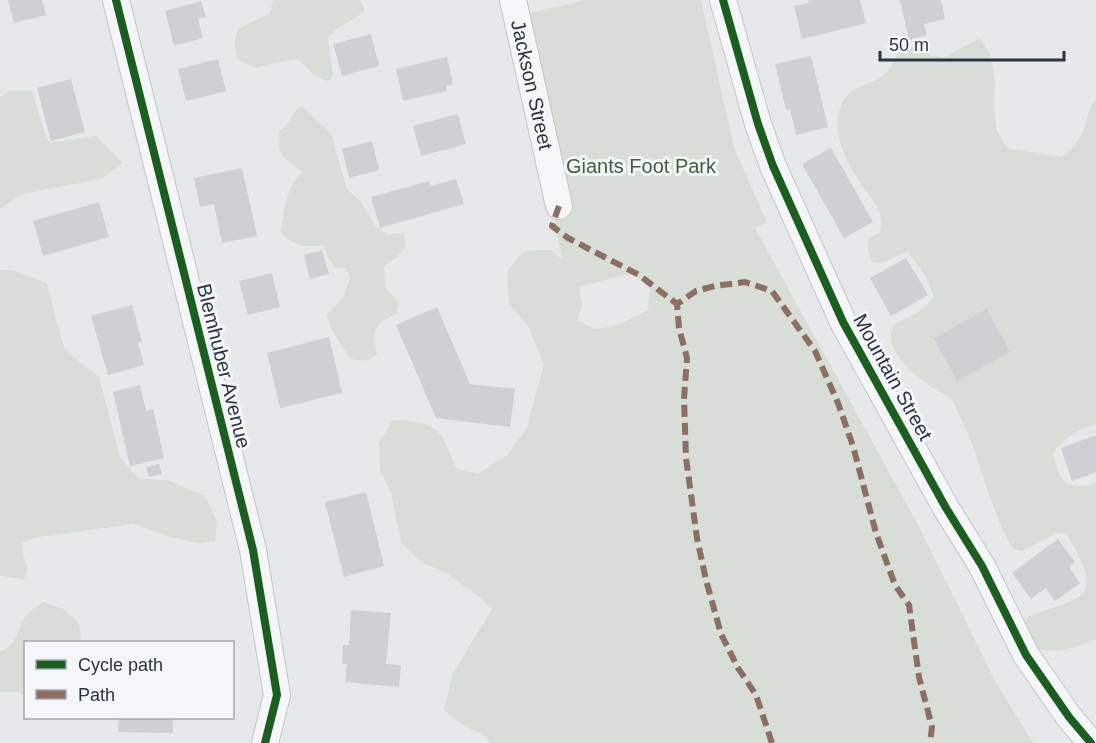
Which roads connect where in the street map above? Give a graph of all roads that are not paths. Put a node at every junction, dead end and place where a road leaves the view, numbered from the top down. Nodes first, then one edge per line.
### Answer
1 (116, 0) edge
2 (723, 0) edge
3 (516, 1) edge
4 (558, 206) dead end
5 (265, 743) edge
6 (1091, 743) edge

1 - 5 street, Blemhuber Avenue
2 - 6 street, Mountain Street
3 - 4 street, Jackson Street

